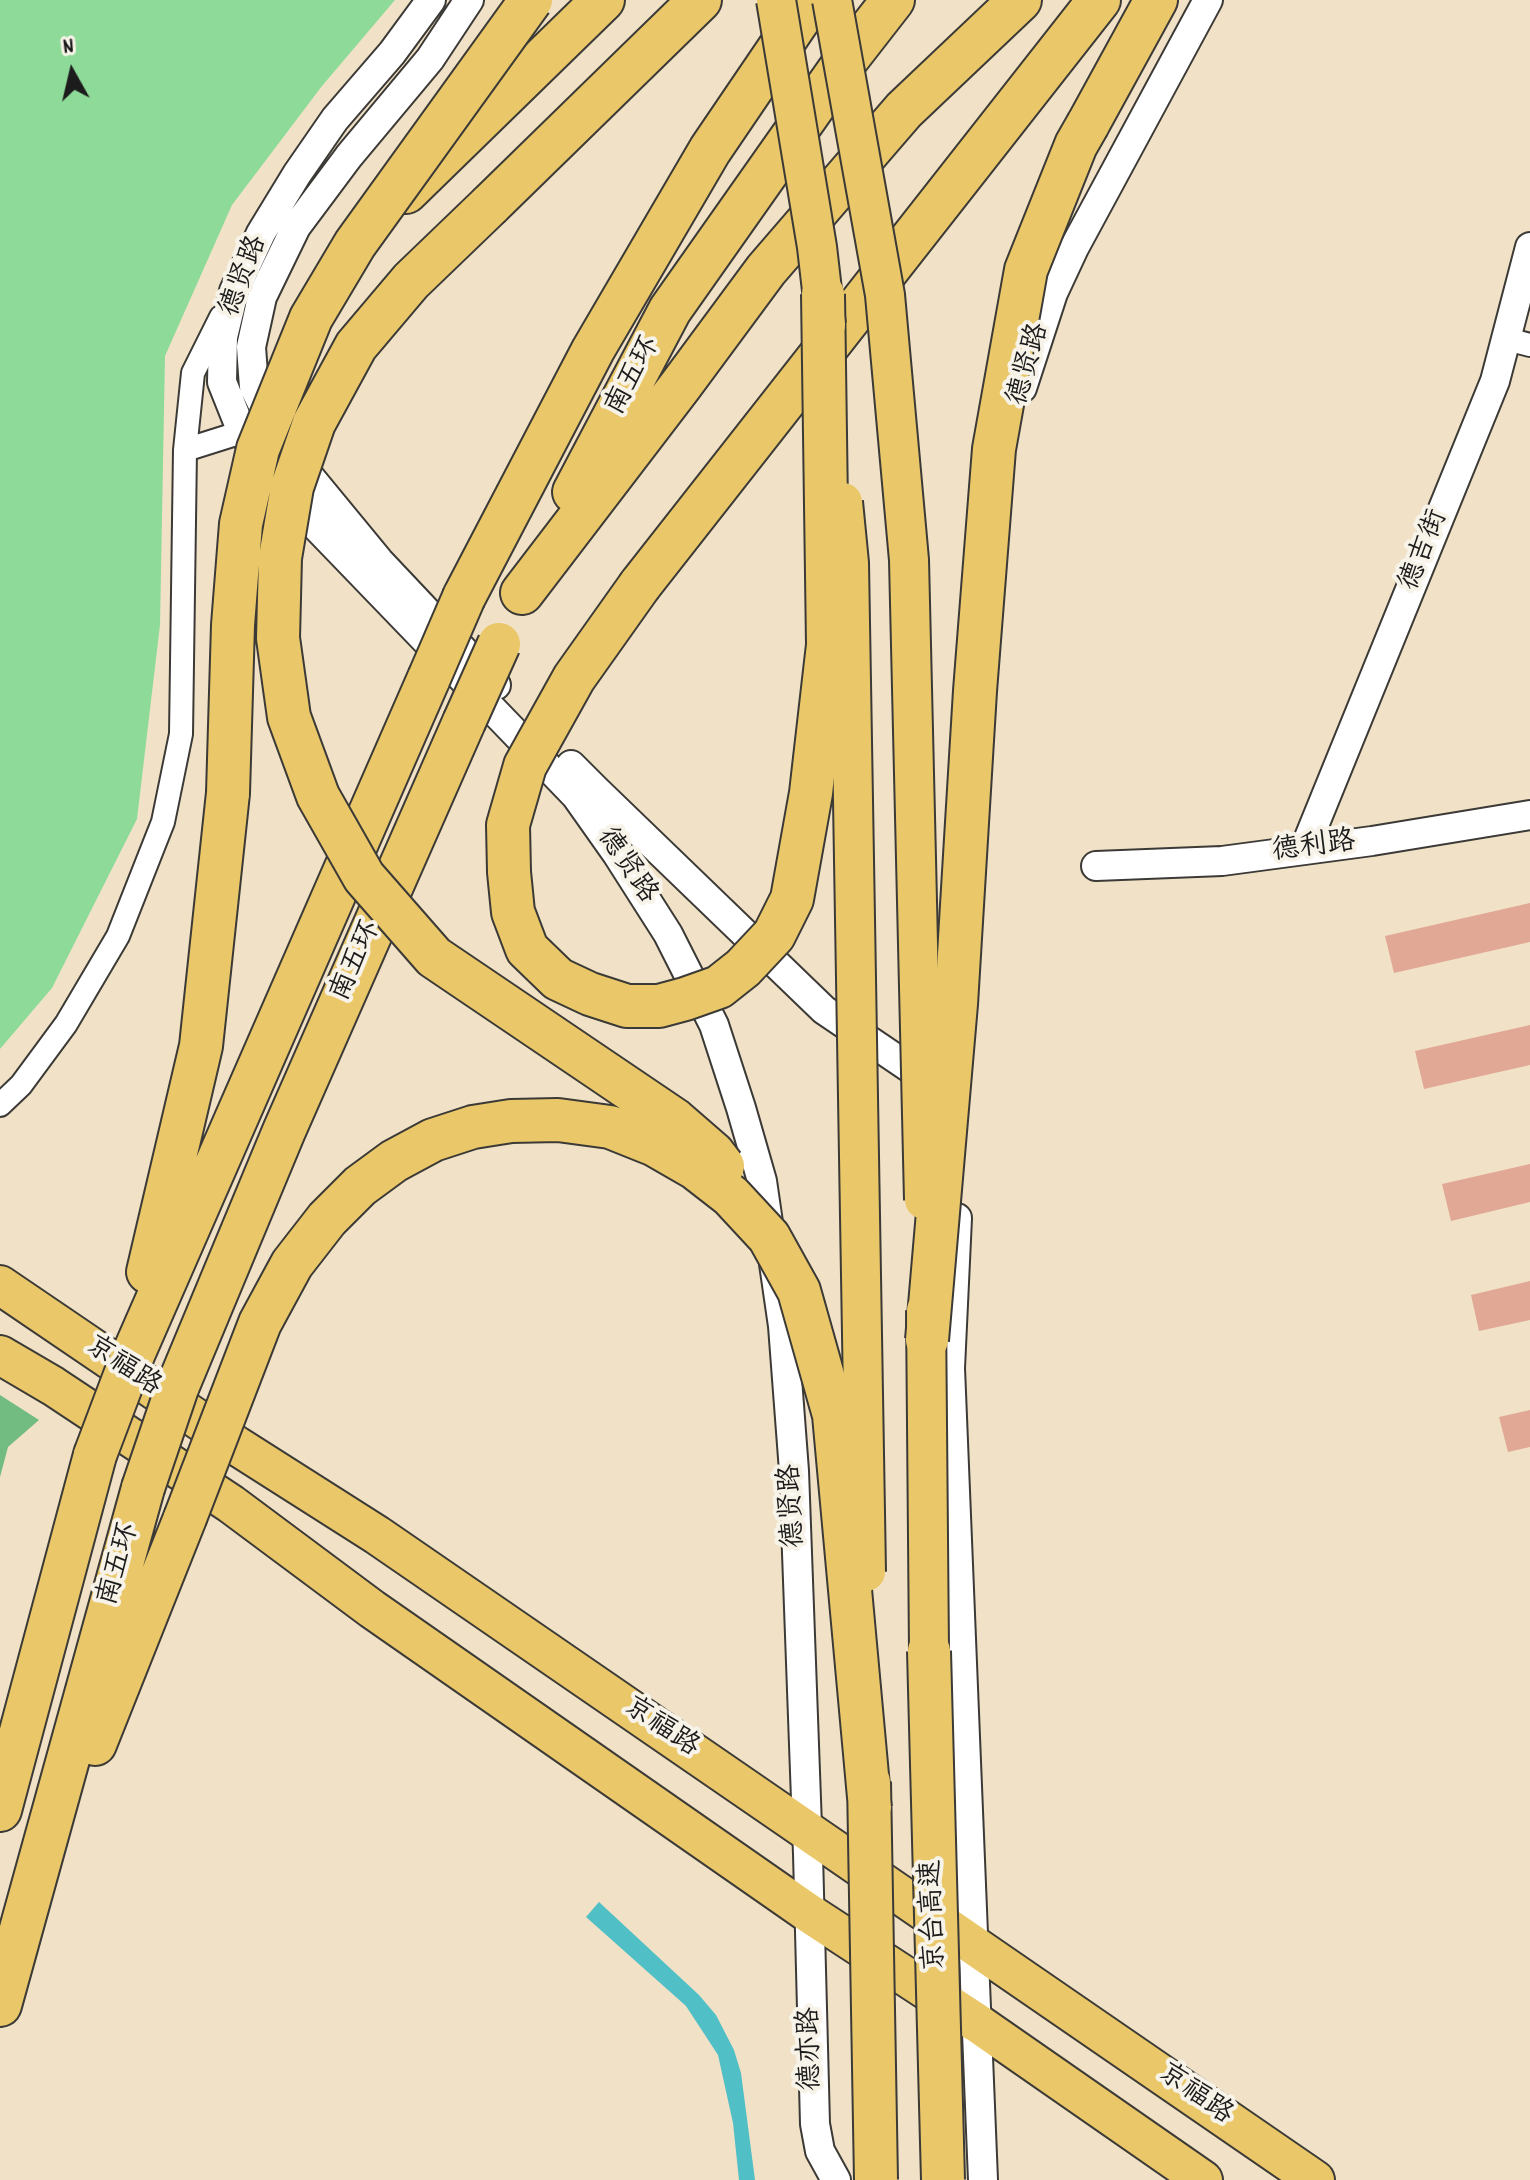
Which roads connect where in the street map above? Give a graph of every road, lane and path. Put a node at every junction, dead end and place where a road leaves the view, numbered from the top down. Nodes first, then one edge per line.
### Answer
1 (431, 0) edge
2 (469, 0) edge
3 (531, 0) edge
4 (603, 0) edge
5 (700, 0) edge
6 (776, 0) edge
7 (815, 0) edge
8 (832, 0) edge
9 (893, 0) edge
10 (1020, 0) edge
11 (1099, 0) edge
12 (1156, 0) edge
13 (1208, 0) edge
14 (362, 234) junction
15 (1530, 247) edge
16 (234, 291) junction
17 (823, 294) junction
18 (1519, 342) edge
19 (242, 432) junction
20 (185, 450) junction
21 (522, 593) junction
22 (1530, 815) edge
23 (1304, 850) junction
24 (1096, 866) dead end
25 (962, 1103) junction
26 (0, 1105) edge
27 (769, 1237) junction
28 (0, 1285) edge
29 (927, 1340) junction
30 (0, 1355) edge
31 (132, 1357) junction
32 (929, 1651) joint
33 (867, 1652) joint
34 (870, 1808) junction
35 (0, 1810) edge
36 (808, 1830) junction
37 (810, 1914) junction
38 (974, 1944) junction
39 (11, 1961) junction
40 (0, 2005) edge
41 (977, 2023) junction
42 (836, 2180) edge
43 (876, 2180) edge
44 (943, 2180) edge
45 (983, 2180) edge
46 (1203, 2180) edge
47 (1315, 2180) edge

1 - 16 street, 德贤路
2 - 25 street, 德贤路
3 - 14 highway, bridge
4 - 14 highway, bridge
5 - 27 highway, bridge
6 - 17 highway, bridge
7 - 31 highway, 南五环, bridge
8 - 29 highway, bridge
9 - 21 highway, 南五环
10 - 21 highway
11 - 17 highway, bridge
12 - 29 highway, bridge
13 - 25 street, 德贤路
14 - 31 highway, bridge
15 - 18 street, 德吉街
16 - 19 street, 德贤路
16 - 20 street
17 - 33 highway, bridge
18 - 23 street, 德吉街
19 - 20 street
19 - 36 street, 德贤路
20 - 26 street
21 - 39 highway, 南五环, bridge
22 - 23 street, 德利路
23 - 24 street, 德利路
25 - 38 street, 德贤路
27 - 34 highway, bridge
27 - 39 highway, bridge
28 - 36 highway, 京福路
29 - 32 highway, bridge
30 - 37 highway, 京福路
31 - 35 highway, 南五环, bridge
32 - 44 highway, 京台高速, bridge
33 - 34 highway, bridge
34 - 43 highway, bridge
36 - 37 street, 德贤路
36 - 38 highway, 京福路
37 - 41 highway, 京福路
37 - 42 street, 德亦路
38 - 41 street, 德贤路
38 - 47 highway, 京福路
39 - 40 highway, 南五环
41 - 45 street
41 - 46 highway, 京福路

